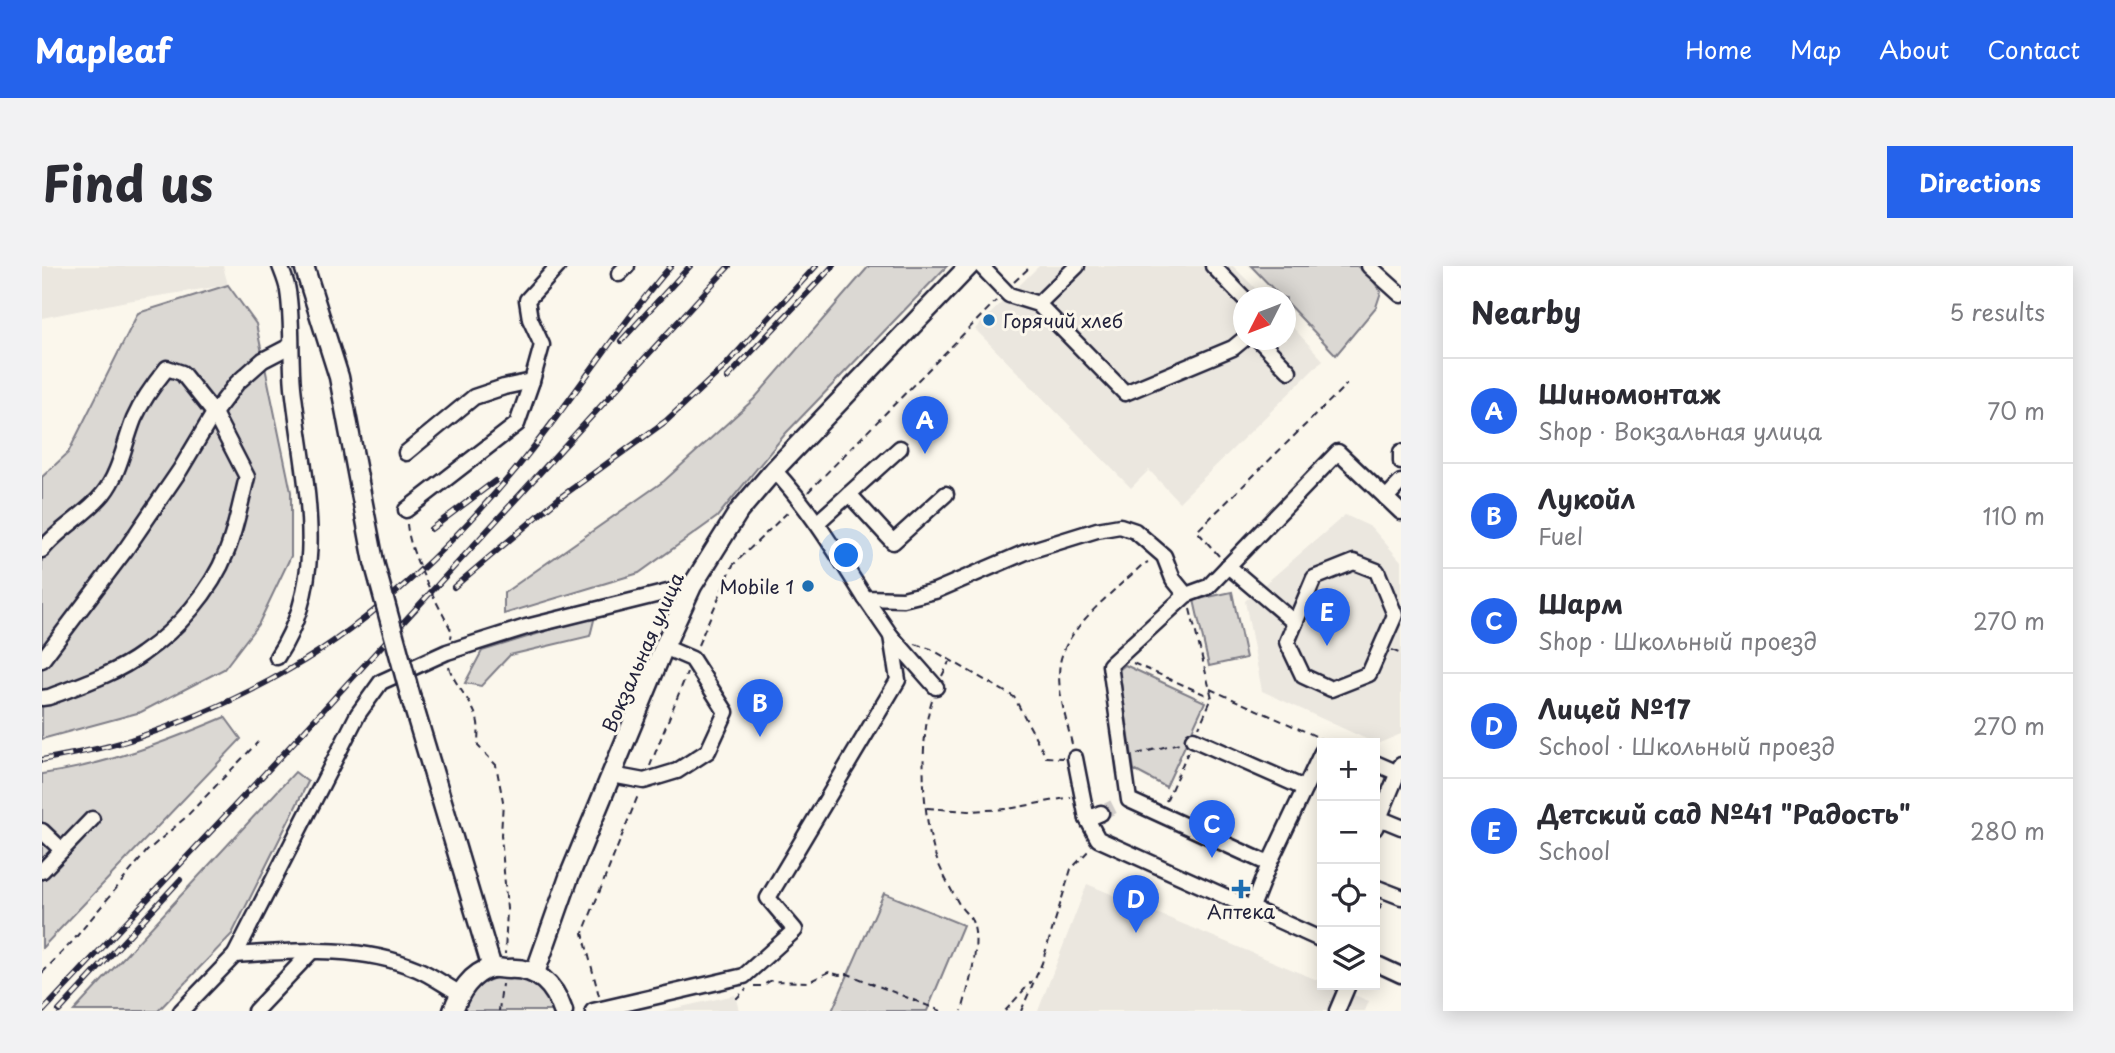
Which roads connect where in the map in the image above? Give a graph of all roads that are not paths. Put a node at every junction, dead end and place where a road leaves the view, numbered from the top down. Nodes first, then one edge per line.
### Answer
1 (280, 266) edge
2 (304, 266) edge
3 (558, 266) edge
4 (969, 266) edge
5 (981, 266) edge
6 (1077, 266) edge
7 (1213, 266) edge
8 (1369, 266) edge
9 (1233, 287) edge
10 (1401, 295) edge
11 (1038, 304) junction
12 (290, 346) junction
13 (1233, 348) edge
14 (1269, 350) edge
15 (1289, 371) dead end
16 (532, 381) junction
17 (214, 414) junction
18 (900, 448) dead end
19 (1401, 452) edge
20 (406, 453) dead end
21 (1401, 461) edge
22 (774, 470) junction
23 (1401, 482) edge
24 (849, 494) junction
25 (946, 494) dead end
26 (1386, 498) junction
27 (406, 510) road end
28 (1401, 512) edge
29 (818, 522) junction
30 (42, 550) edge
31 (1228, 566) junction
32 (692, 586) junction
33 (1186, 596) junction
34 (865, 598) junction
35 (1295, 623) junction
36 (891, 636) junction
37 (664, 647) junction
38 (277, 657) dead end
39 (42, 660) edge
40 (936, 687) road end
41 (42, 698) edge
42 (1193, 739) road end
43 (1075, 758) road end
44 (1317, 764) edge
45 (1380, 764) edge
46 (1399, 769) edge
47 (612, 775) junction
48 (1304, 788) junction
49 (1380, 816) edge
50 (92, 819) dead end
51 (1380, 824) edge
52 (1401, 827) edge
53 (42, 831) edge
54 (62, 850) junction
55 (1269, 864) junction
56 (42, 871) edge
57 (1381, 889) edge
58 (1401, 897) edge
59 (1252, 907) junction
60 (1317, 938) edge
61 (313, 950) junction
62 (235, 955) junction
63 (1380, 965) edge
64 (498, 968) junction
65 (535, 973) junction
66 (1401, 975) edge
67 (1346, 990) edge
68 (456, 1002) edge
69 (598, 1010) edge
70 (181, 1011) edge
71 (255, 1011) edge
72 (563, 1011) edge
73 (1337, 1011) edge

1 - 12 street
2 - 64 main road, bridge
3 - 16 street
4 - 22 main road, Вокзальная улица
5 - 11 street
6 - 11 street
7 - 9 street
8 - 10 street
11 - 13 street
12 - 17 street
12 - 38 street
14 - 15 street
16 - 20 street
16 - 27 street
17 - 30 street
17 - 39 street
17 - 41 street
18 - 24 street
19 - 21 street
22 - 29 street
22 - 32 main road, Вокзальная улица
23 - 26 street
24 - 25 street
24 - 29 street
26 - 28 street
26 - 31 street
29 - 34 street
31 - 33 street
31 - 35 street
32 - 37 main road, Вокзальная улица
32 - 62 street
33 - 34 street
33 - 55 street
34 - 36 street
35 - 35 street
36 - 40 street
36 - 69 street
37 - 47 main road, Вокзальная улица
37 - 47 street
42 - 48 street
43 - 59 street
44 - 48 street
45 - 46 street
46 - 49 street
47 - 65 main road, Вокзальная улица
48 - 55 street
50 - 54 street
51 - 52 street
53 - 54 street
54 - 56 street
55 - 59 street
57 - 58 street
59 - 60 street
61 - 62 street
61 - 68 street
61 - 71 street
62 - 70 street
63 - 66 street
64 - 65 main road
64 - 68 main road
65 - 72 main road
67 - 73 street

